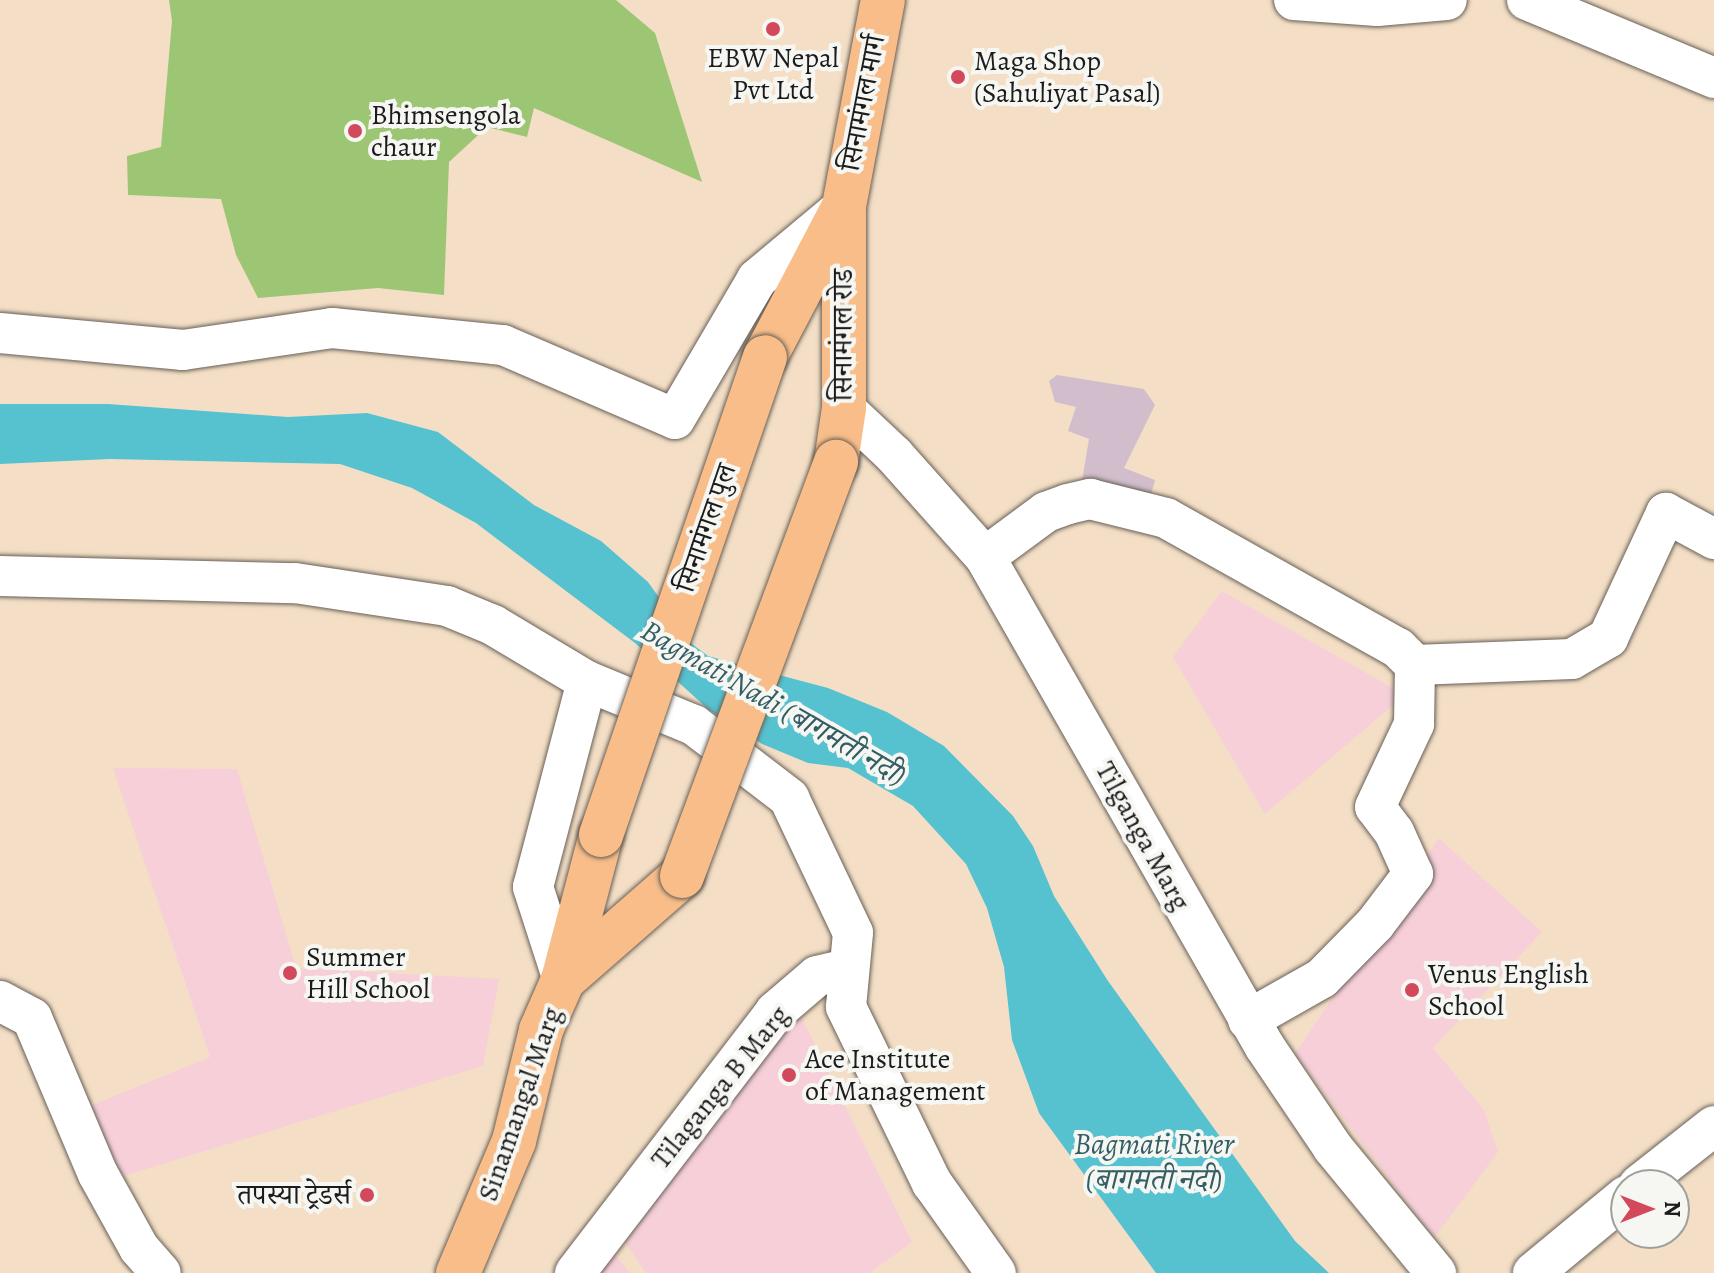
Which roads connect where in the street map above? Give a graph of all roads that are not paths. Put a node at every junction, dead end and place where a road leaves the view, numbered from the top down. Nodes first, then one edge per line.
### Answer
1 (883, 0) edge
2 (1294, 0) edge
3 (1447, 0) edge
4 (1527, 0) edge
5 (1714, 78) edge
6 (844, 206) junction
7 (0, 333) edge
8 (844, 408) junction
9 (1714, 539) edge
10 (985, 557) junction
11 (0, 576) edge
12 (1415, 665) junction
13 (587, 681) junction
14 (601, 835) joint
15 (682, 876) joint
16 (848, 969) junction
17 (563, 980) junction
18 (0, 1001) edge
19 (1248, 1020) junction
20 (1714, 1126) edge
21 (1659, 1169) edge
22 (1610, 1209) edge
23 (161, 1273) edge
24 (458, 1273) edge
25 (575, 1273) edge
26 (996, 1273) edge
27 (1436, 1273) edge
28 (1533, 1273) edge

1 - 6 main road, सिनामंगल मार्ग
2 - 3 street
4 - 5 street
6 - 7 street
6 - 8 main road, सिनामंगल रोड
6 - 14 main road, सिनामंगल पुल, bridge
8 - 10 street, Tilganga Marg
8 - 15 main road, सिनामंगल रोड, bridge
9 - 12 street
10 - 12 street
10 - 19 street, Tilganga Marg
11 - 13 street
12 - 19 street
13 - 16 street
13 - 17 street
14 - 17 main road, Sinamangal Marg
15 - 17 main road, Sinamangal Marg
16 - 25 street, Tilaganga B Marg
16 - 26 street
17 - 24 main road, Sinamangal Marg
18 - 23 street
19 - 27 street, Tilganga Marg
20 - 21 street
22 - 28 street

